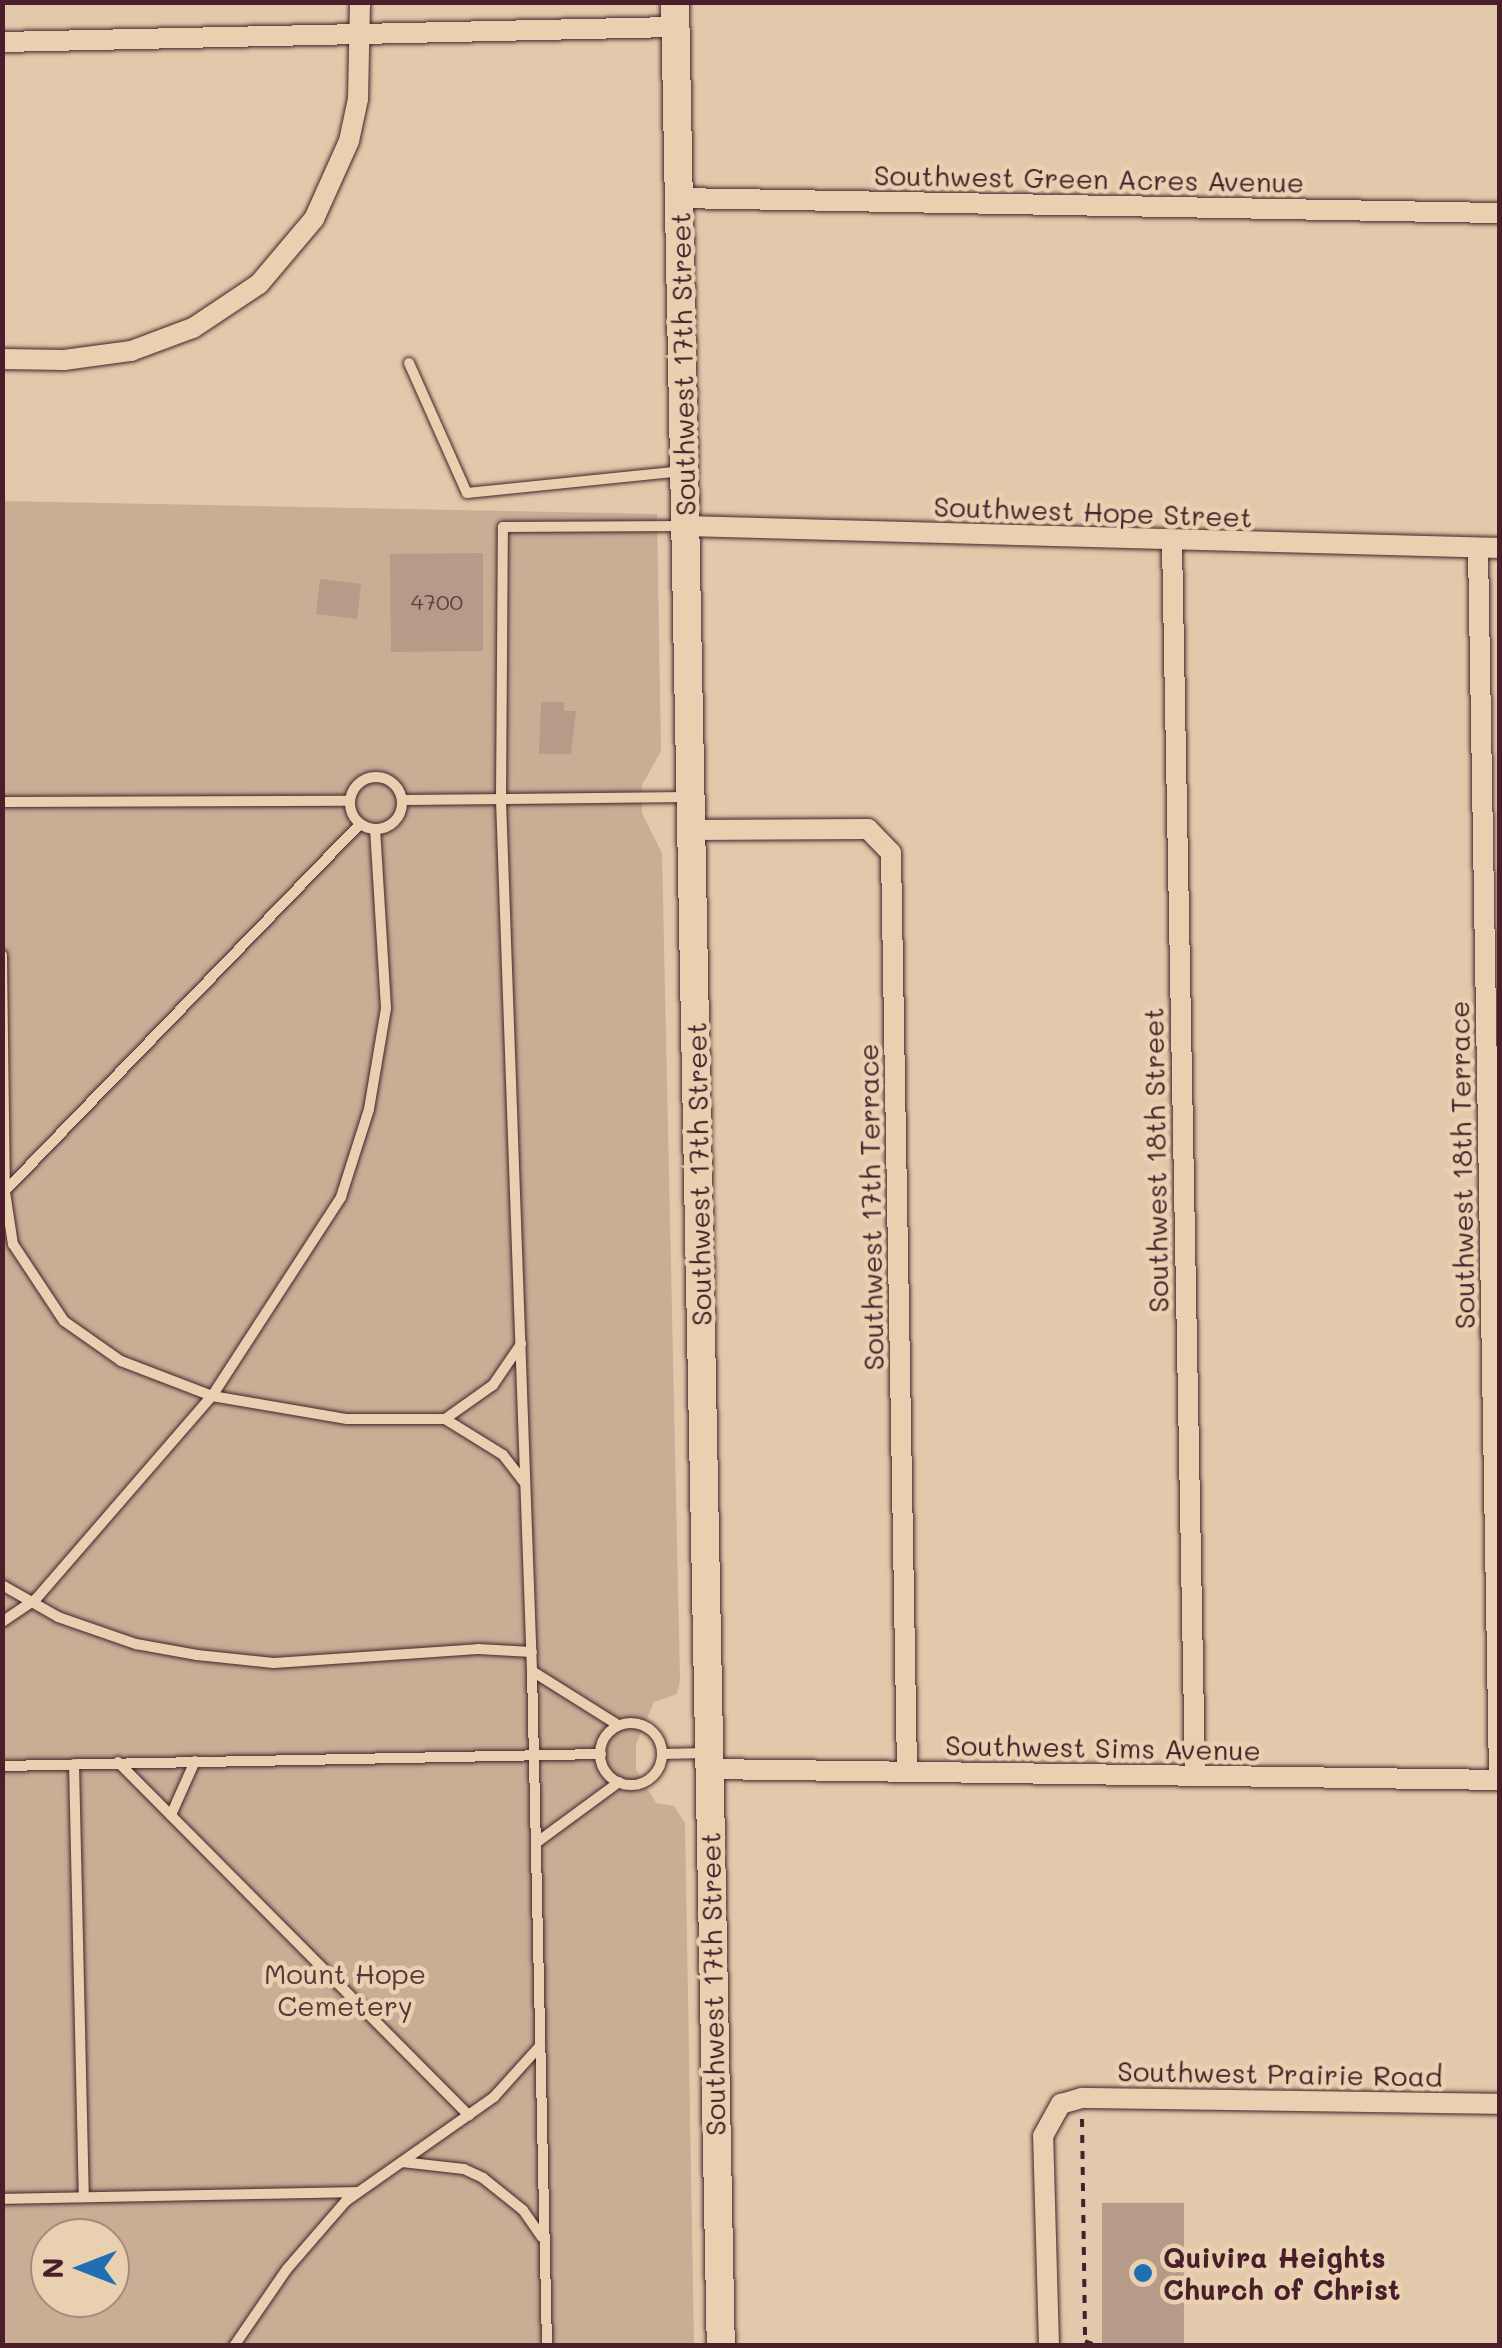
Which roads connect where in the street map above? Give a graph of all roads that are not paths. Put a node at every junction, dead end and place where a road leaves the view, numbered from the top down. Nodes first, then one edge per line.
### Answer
1 (360, 2) edge
2 (675, 15) edge
3 (361, 36) junction
4 (2, 42) edge
5 (678, 198) junction
6 (1500, 213) edge
7 (2, 359) edge
8 (409, 363) dead end
9 (684, 471) junction
10 (686, 526) junction
11 (1172, 542) junction
12 (1478, 548) junction
13 (1500, 548) edge
14 (690, 797) junction
15 (501, 799) junction
16 (403, 800) junction
17 (350, 801) junction
18 (2, 802) edge
19 (360, 824) junction
20 (376, 829) junction
21 (690, 830) junction
22 (1492, 944) edge
23 (2, 956) edge
24 (4, 1193) edge
25 (521, 1344) junction
26 (212, 1396) junction
27 (445, 1418) junction
28 (526, 1484) junction
29 (2, 1585) edge
30 (36, 1599) junction
31 (2, 1622) edge
32 (532, 1652) junction
33 (532, 1672) junction
34 (618, 1726) junction
35 (601, 1754) junction
36 (662, 1754) junction
37 (534, 1756) junction
38 (194, 1761) junction
39 (707, 1761) junction
40 (118, 1762) junction
41 (74, 1764) junction
42 (2, 1766) edge
43 (907, 1772) junction
44 (1195, 1776) junction
45 (1499, 1780) edge
46 (620, 1782) junction
47 (171, 1815) junction
48 (536, 1843) junction
49 (541, 2045) junction
50 (1500, 2104) edge
51 (468, 2115) junction
52 (400, 2162) junction
53 (359, 2192) junction
54 (84, 2197) junction
55 (2, 2199) edge
56 (542, 2237) junction
57 (234, 2346) edge
58 (547, 2346) edge
59 (722, 2346) edge
60 (1049, 2346) edge

1 - 3 street
2 - 3 street
2 - 5 main road, Southwest 17th Street
3 - 4 street
3 - 7 street
5 - 6 street, Southwest Green Acres Avenue
5 - 9 main road, Southwest 17th Street
8 - 9 lane
9 - 10 main road, Southwest 17th Street
10 - 11 street, Southwest Hope Street
10 - 14 main road, Southwest 17th Street
10 - 15 lane
11 - 12 street, Southwest Hope Street
11 - 44 street, Southwest 18th Street
12 - 13 street, Southwest Hope Street
12 - 22 street, Southwest 18th Terrace
14 - 15 lane
14 - 21 main road, Southwest 17th Street
15 - 16 lane
15 - 25 lane
16 - 17 lane
16 - 20 lane
17 - 18 lane
17 - 19 lane
19 - 20 lane
19 - 24 lane
20 - 26 lane
21 - 39 main road, Southwest 17th Street
21 - 43 street, Southwest 17th Terrace
22 - 45 street, Southwest 18th Terrace
23 - 24 lane
24 - 26 lane
25 - 27 lane
25 - 28 lane
26 - 27 lane
26 - 30 lane
27 - 28 lane
28 - 32 lane
29 - 30 lane
30 - 31 lane
30 - 32 lane
32 - 33 lane
33 - 34 lane
33 - 37 lane
34 - 35 lane
34 - 36 lane
35 - 37 lane
35 - 46 lane
36 - 39 lane
36 - 46 lane
37 - 38 lane
37 - 48 lane
38 - 40 lane
38 - 47 lane
39 - 43 street, Southwest Sims Avenue
39 - 59 main road, Southwest 17th Street
40 - 41 lane
40 - 47 lane
41 - 42 lane
41 - 54 lane
43 - 44 street, Southwest Sims Avenue
44 - 45 street, Southwest Sims Avenue
46 - 48 lane
47 - 51 lane
48 - 49 lane
49 - 51 lane
49 - 56 lane
50 - 60 street, Southwest Prairie Road
51 - 52 lane
52 - 53 lane
52 - 56 lane
53 - 54 lane
53 - 57 lane
54 - 55 lane
56 - 58 lane

